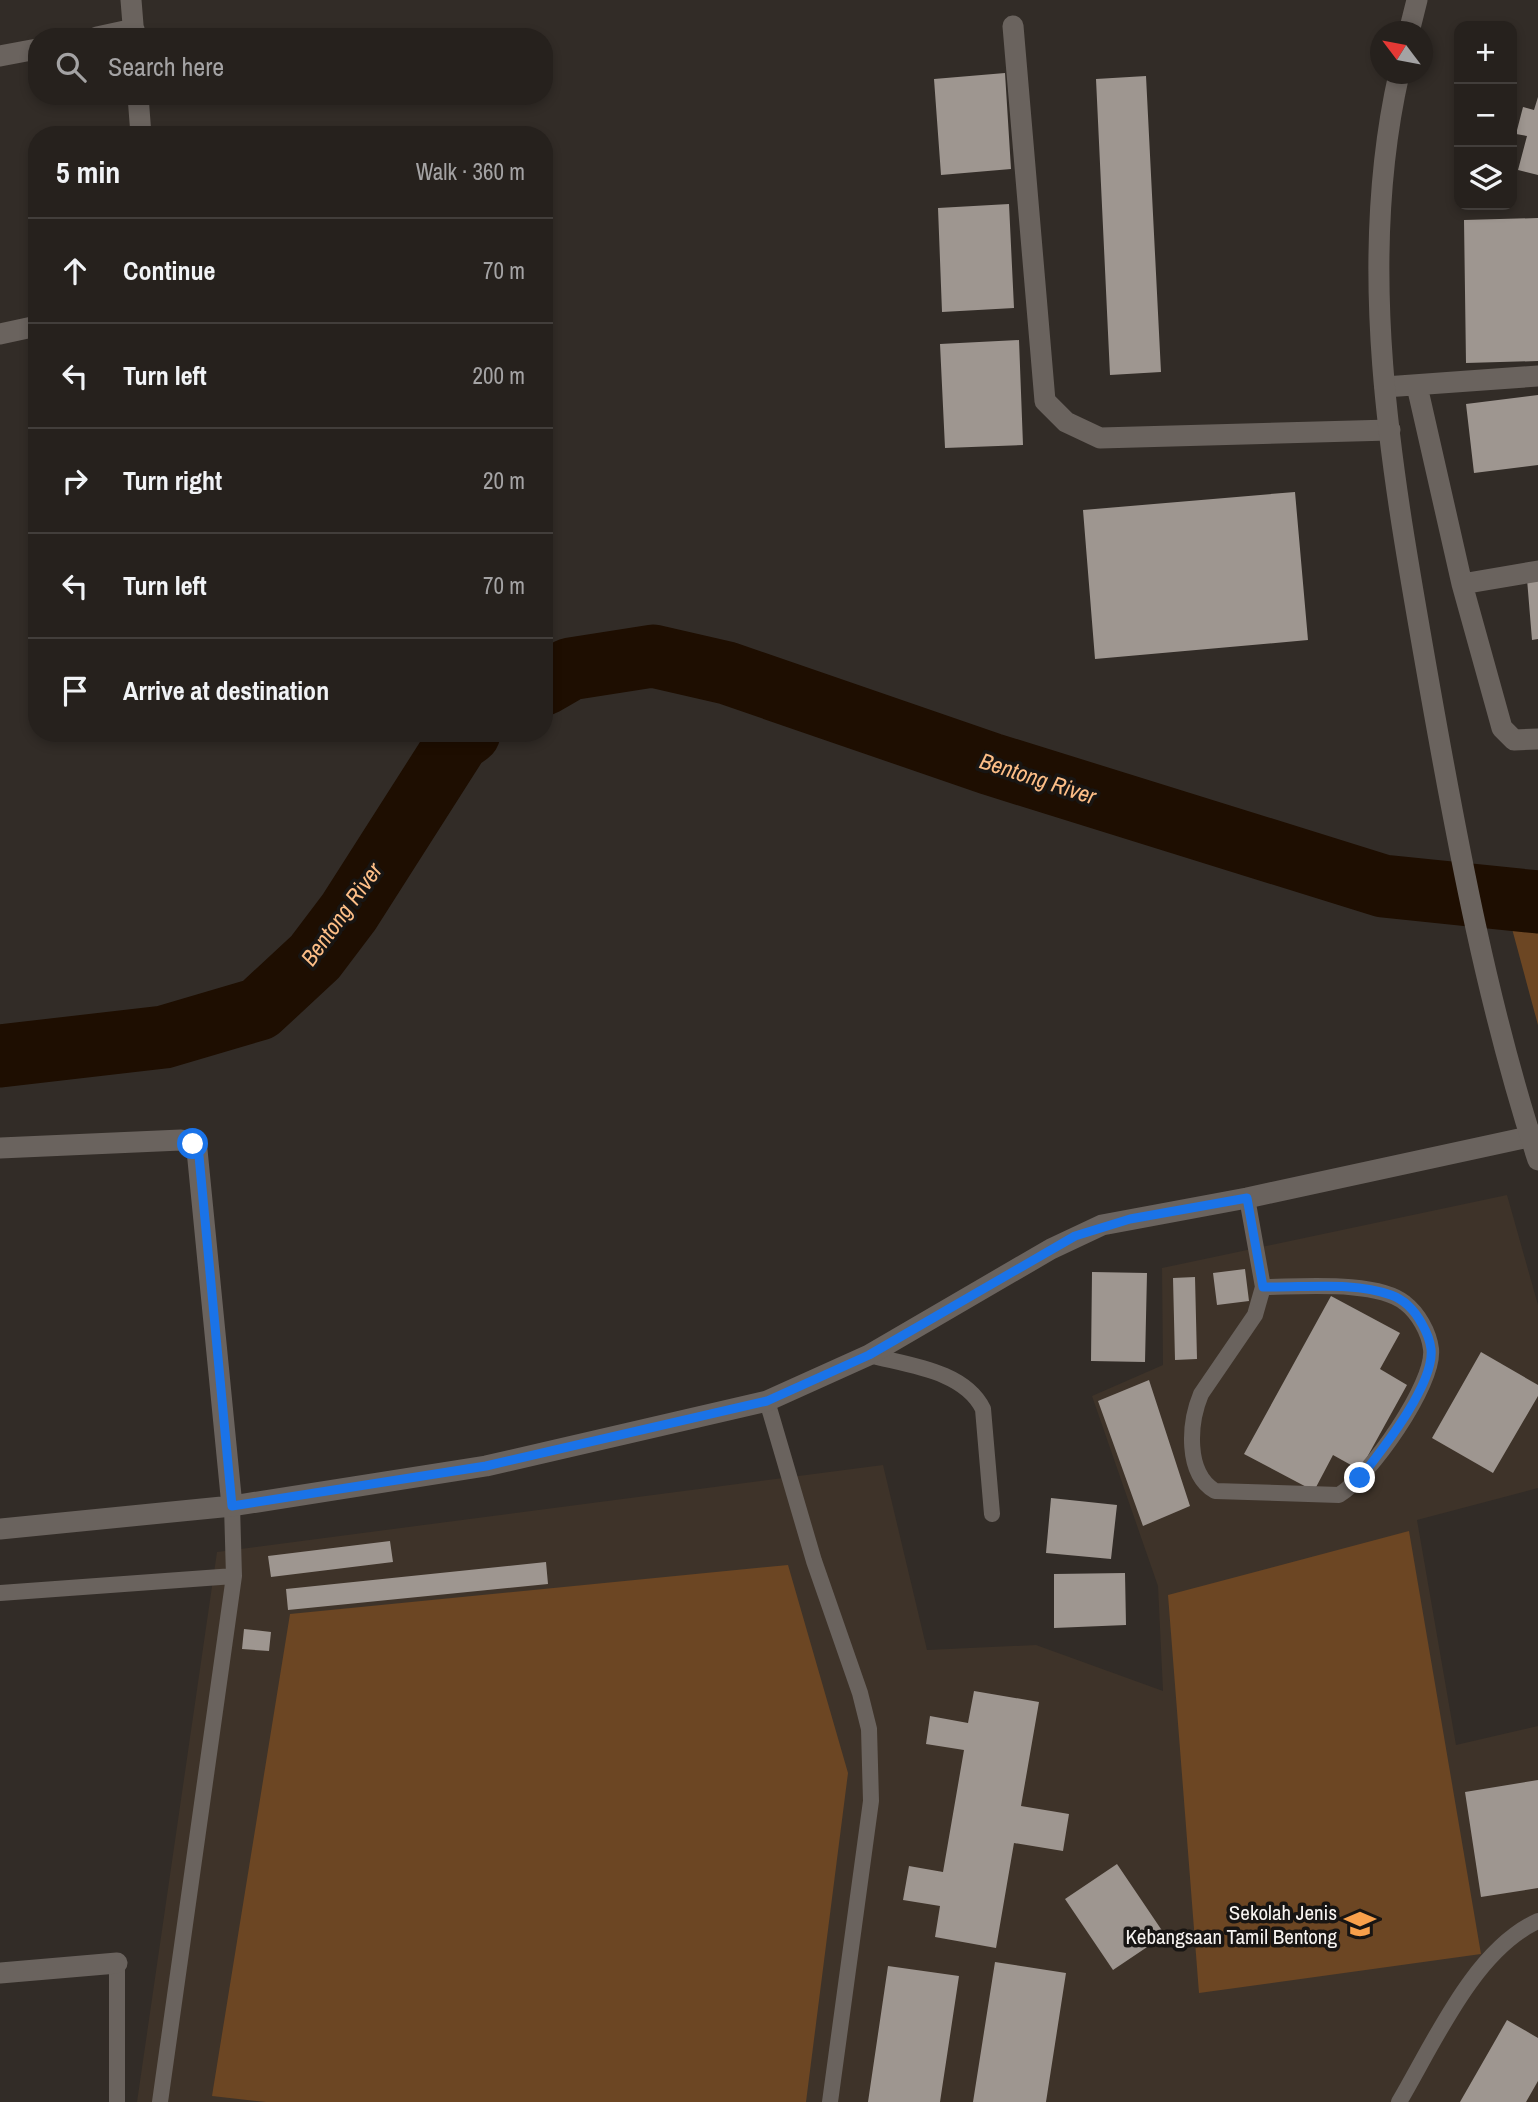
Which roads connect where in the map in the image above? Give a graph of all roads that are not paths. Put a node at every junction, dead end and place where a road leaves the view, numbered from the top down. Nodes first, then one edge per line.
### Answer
1 (131, 0) edge
2 (1417, 0) edge
3 (1412, 21) edge
4 (1013, 26) dead end
5 (134, 28) edge
6 (28, 51) edge
7 (0, 56) edge
8 (1397, 84) edge
9 (139, 105) edge
10 (140, 126) edge
11 (28, 328) edge
12 (0, 334) edge
13 (1538, 376) edge
14 (1418, 386) junction
15 (1384, 387) junction
16 (1390, 430) junction
17 (1538, 571) edge
18 (1462, 583) junction
19 (1538, 739) edge
20 (1534, 1136) edge
21 (0, 1148) edge
22 (1538, 1160) edge
23 (1247, 1198) junction
24 (1263, 1287) junction
25 (869, 1355) junction
26 (767, 1401) junction
27 (232, 1506) junction
28 (992, 1514) dead end
29 (0, 1529) edge
30 (234, 1576) junction
31 (0, 1593) edge
32 (1538, 1921) edge
33 (117, 1963) joint
34 (0, 1973) edge
35 (117, 2102) edge
36 (160, 2102) edge
37 (830, 2102) edge
38 (1399, 2102) edge

1 - 5 street
2 - 3 street
4 - 16 street
6 - 7 street
8 - 15 street
9 - 10 street
11 - 12 street
13 - 14 street
14 - 15 street
14 - 18 street
15 - 16 street
16 - 20 street
17 - 18 street
18 - 19 street
20 - 22 street
20 - 23 street
21 - 27 street
23 - 24 lane
23 - 25 street
24 - 24 lane
25 - 26 street
25 - 28 lane
26 - 27 street
26 - 37 lane
27 - 29 street
27 - 30 lane
30 - 31 lane
30 - 36 lane
32 - 38 lane
33 - 34 street
33 - 35 lane

